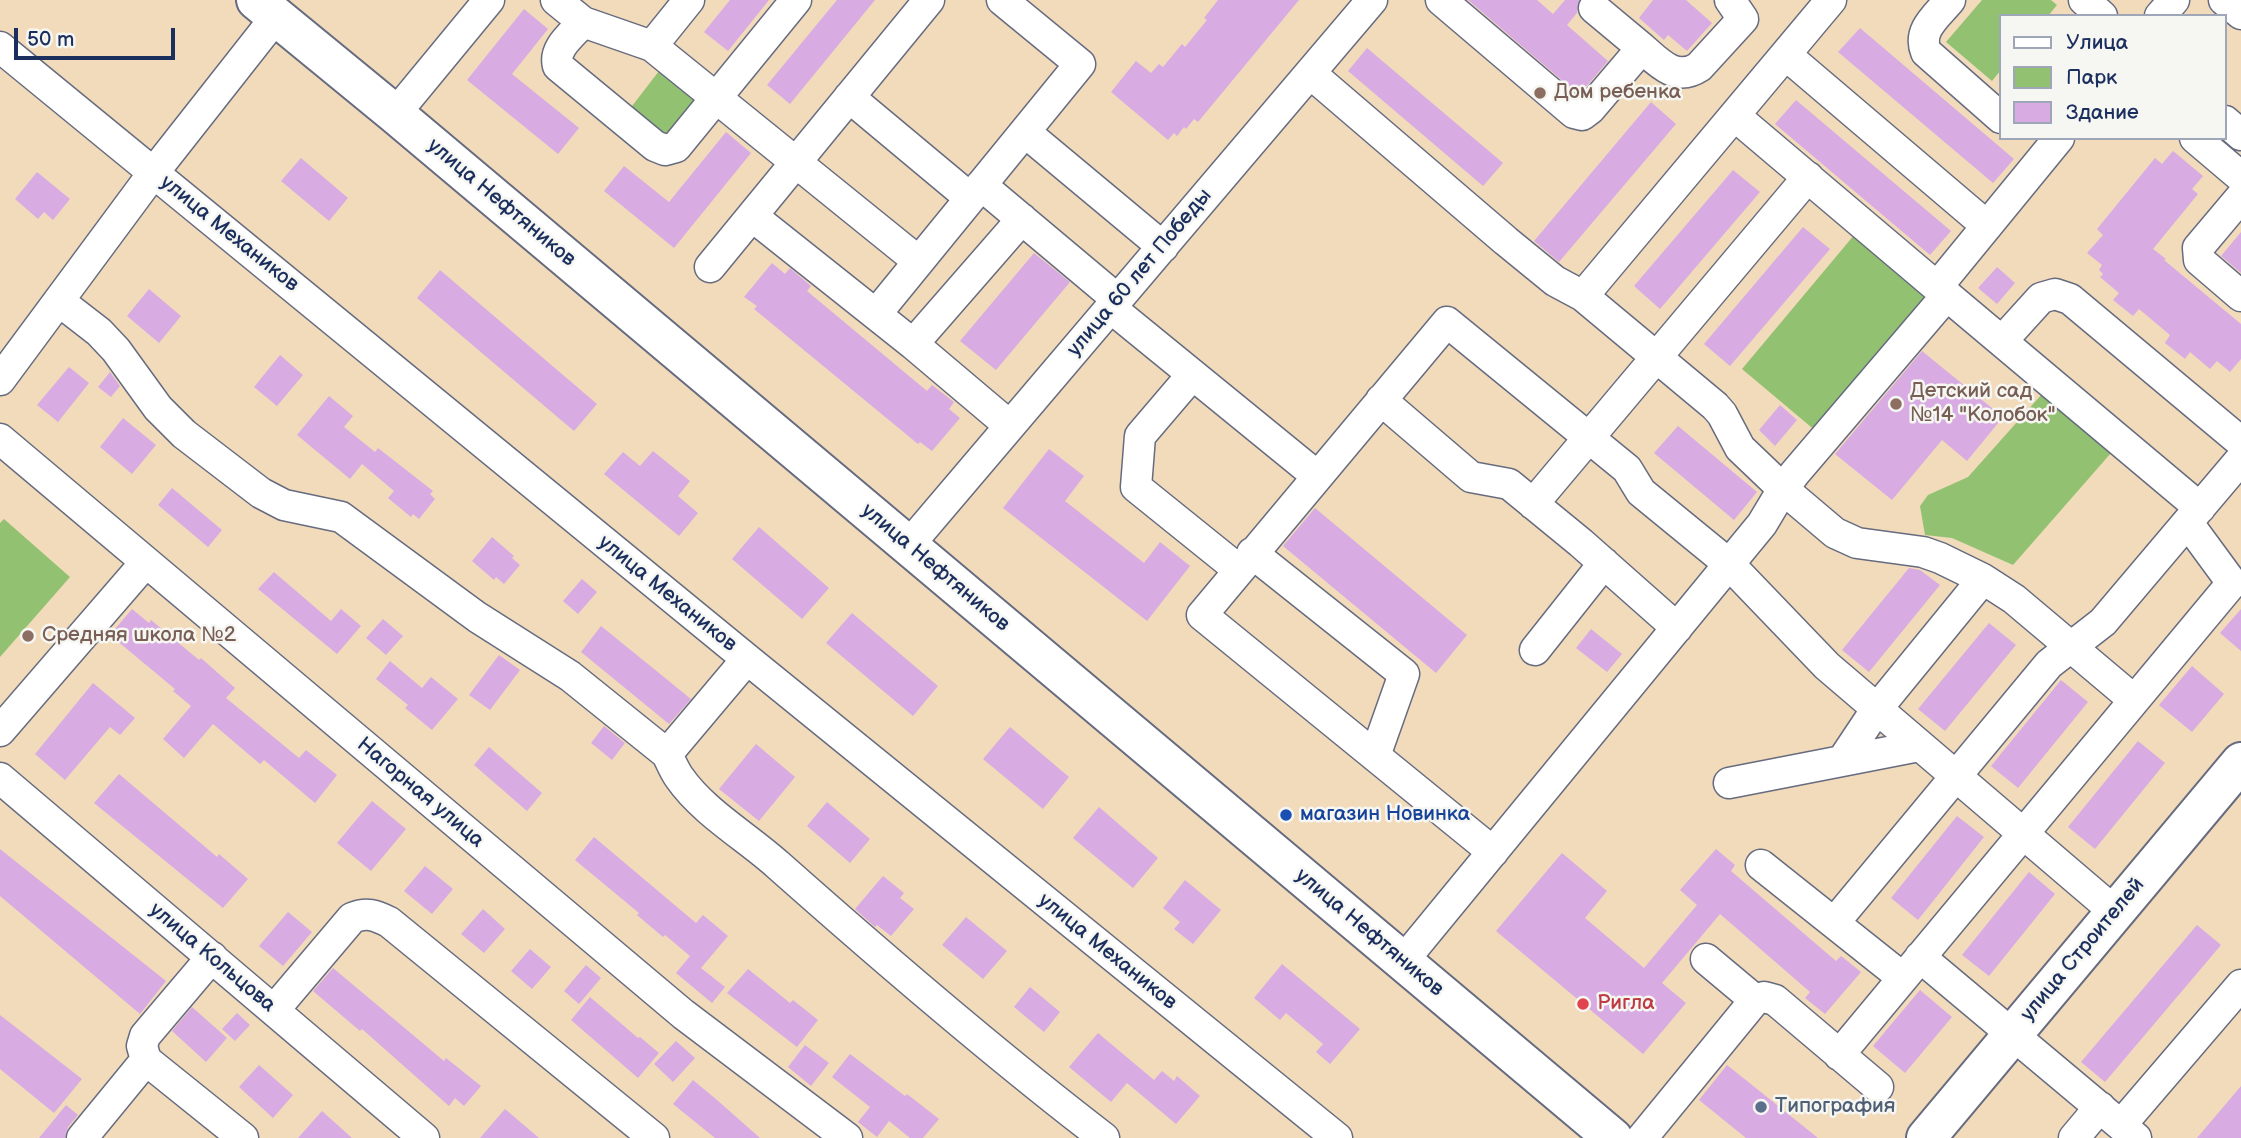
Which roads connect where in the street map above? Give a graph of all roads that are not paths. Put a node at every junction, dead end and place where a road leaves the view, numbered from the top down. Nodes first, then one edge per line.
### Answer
1 (489, 0) edge
2 (556, 0) edge
3 (690, 0) edge
4 (796, 0) edge
5 (929, 0) edge
6 (1002, 0) edge
7 (1372, 0) edge
8 (1441, 0) edge
9 (1731, 0) edge
10 (1832, 0) edge
11 (1950, 0) edge
12 (2084, 0) edge
13 (2174, 0) edge
14 (2224, 0) edge
15 (266, 8) edge
16 (1594, 8) dead end
17 (2100, 14) edge
18 (2162, 14) edge
19 (2241, 14) edge
20 (583, 22) junction
21 (652, 46) junction
22 (0, 47) edge
23 (1642, 48) junction
24 (1786, 55) junction
25 (1310, 73) junction
26 (849, 97) junction
27 (716, 98) junction
28 (395, 114) junction
29 (1735, 116) junction
30 (2000, 117) edge
31 (2227, 123) edge
32 (1025, 132) junction
33 (2241, 135) edge
34 (2197, 140) edge
35 (2043, 144) edge
36 (796, 162) junction
37 (154, 172) junction
38 (1808, 177) junction
39 (2241, 177) edge
40 (976, 191) junction
41 (2241, 197) edge
42 (752, 216) junction
43 (1022, 219) junction
44 (1986, 226) junction
45 (1163, 247) junction
46 (918, 261) junction
47 (710, 267) dead end
48 (1942, 291) junction
49 (1583, 296) junction
50 (2241, 296) edge
51 (59, 301) junction
52 (1114, 304) junction
53 (876, 314) junction
54 (2002, 341) junction
55 (913, 344) junction
56 (1656, 357) junction
57 (1192, 374) junction
58 (0, 380) edge
59 (1381, 400) junction
60 (1010, 426) junction
61 (1589, 438) junction
62 (0, 439) edge
63 (2241, 442) edge
64 (2235, 475) edge
65 (1317, 476) junction
66 (1783, 489) junction
67 (1533, 504) junction
68 (2194, 515) junction
69 (908, 546) junction
70 (1245, 561) junction
71 (146, 562) junction
72 (1604, 563) junction
73 (1729, 564) junction
74 (1983, 579) junction
75 (1677, 628) junction
76 (2069, 647) junction
77 (1535, 650) dead end
78 (747, 659) junction
79 (2134, 700) junction
80 (1876, 710) junction
81 (0, 731) edge
82 (1919, 746) junction
83 (667, 754) junction
84 (1376, 756) junction
85 (1842, 761) junction
86 (2241, 762) edge
87 (1955, 777) junction
88 (0, 778) edge
89 (1729, 783) dead end
90 (2023, 834) junction
91 (1493, 852) junction
92 (1760, 865) dead end
93 (2115, 912) junction
94 (1834, 923) junction
95 (212, 957) junction
96 (1706, 959) dead end
97 (1403, 961) junction
98 (1912, 967) junction
99 (2241, 985) edge
100 (1755, 1000) junction
101 (274, 1010) junction
102 (2012, 1034) junction
103 (1839, 1055) junction
104 (146, 1060) junction
105 (1878, 1087) dead end
106 (2119, 1123) edge
107 (82, 1138) edge
108 (243, 1138) edge
109 (424, 1138) edge
110 (654, 1138) edge
111 (847, 1138) edge
112 (1104, 1138) edge
113 (1336, 1138) edge
114 (1613, 1138) edge
115 (1642, 1138) edge
116 (1926, 1138) edge
117 (2074, 1138) edge

1 - 28 street
2 - 20 street
3 - 21 street
4 - 27 street
5 - 26 street
6 - 32 street
7 - 25 street, улица 60 лет Победы
8 - 23 street
9 - 23 street
10 - 24 street
11 - 30 street
12 - 17 street
13 - 18 street
14 - 19 street
15 - 28 main road, улица Нефтяников
15 - 37 street
16 - 23 street
20 - 21 street
20 - 27 street
21 - 27 street
22 - 37 street, улица Механиков
24 - 29 street
24 - 44 street
25 - 45 street, улица 60 лет Победы
25 - 49 street
26 - 36 street
26 - 40 street
27 - 36 street
28 - 69 main road, улица Нефтяников
29 - 38 street
29 - 49 street
31 - 33 street
32 - 40 street
32 - 45 street
34 - 39 street
35 - 44 street
36 - 42 street
36 - 46 street
37 - 51 street
37 - 78 street, улица Механиков
38 - 48 street
38 - 56 street
40 - 43 street
40 - 46 street
41 - 50 street
42 - 47 street
42 - 53 street
43 - 52 street
43 - 55 street
44 - 48 street
45 - 52 street, улица 60 лет Победы
46 - 53 street
48 - 54 street
48 - 66 street
49 - 56 street
51 - 58 street
51 - 83 street
52 - 57 street
52 - 60 street, улица 60 лет Победы
53 - 55 street
54 - 63 street
54 - 68 street
55 - 60 street
56 - 61 street
56 - 66 street
57 - 65 street
57 - 70 street
59 - 61 street
59 - 65 street
59 - 67 street
60 - 69 street, улица 60 лет Победы
61 - 67 street
61 - 73 street
62 - 71 street, Нагорная улица
64 - 68 street
65 - 70 street
66 - 73 street
66 - 74 street
67 - 72 street
68 - 76 street
68 - 79 street
69 - 97 main road, улица Нефтяников
70 - 84 street
70 - 84 street
71 - 81 street
71 - 111 street, Нагорная улица
72 - 75 street
72 - 77 street
73 - 75 street
73 - 80 street
74 - 76 street
74 - 80 street
75 - 91 street
76 - 79 street
76 - 87 street
78 - 83 street
78 - 113 street, улица Механиков
79 - 90 street
80 - 82 street
80 - 85 street
82 - 85 street
82 - 87 street
83 - 112 street
84 - 91 street
85 - 89 street
86 - 93 main road, улица Строителей
87 - 90 street
87 - 94 street
88 - 95 street, улица Кольцова
90 - 93 street
90 - 98 street
91 - 97 street
92 - 94 street
93 - 102 main road, улица Строителей
94 - 98 street
95 - 101 street, улица Кольцова
95 - 104 street
96 - 100 street
97 - 114 main road, улица Нефтяников
98 - 102 street
98 - 103 street
99 - 106 street
100 - 103 street
100 - 115 street
101 - 109 street, улица Кольцова
101 - 110 street
102 - 106 street
102 - 116 main road, улица Строителей
103 - 105 street
104 - 107 street
104 - 108 street
106 - 117 street

